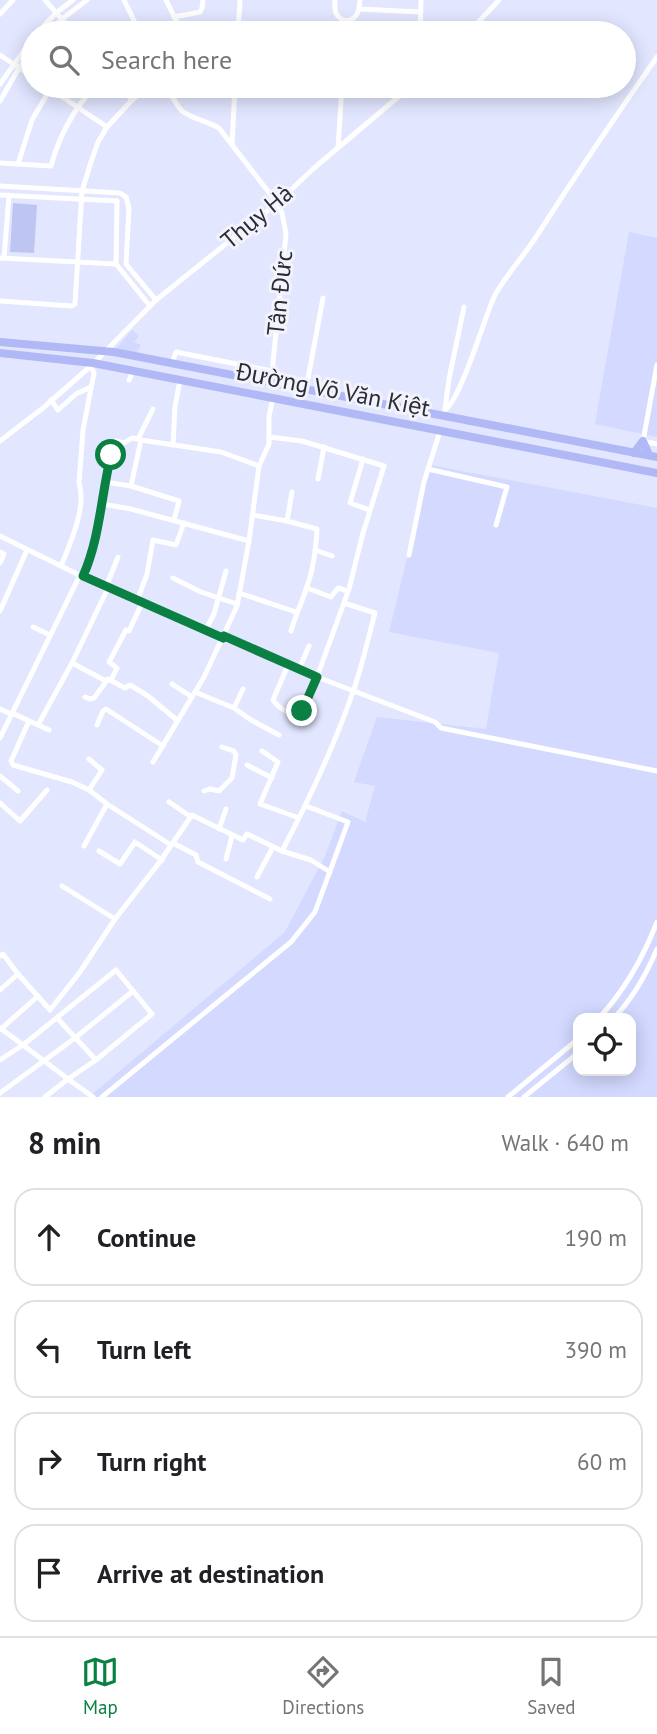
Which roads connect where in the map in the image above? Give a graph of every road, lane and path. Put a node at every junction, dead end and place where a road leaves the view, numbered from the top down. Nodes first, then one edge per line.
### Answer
1 (13, 0) edge
2 (45, 0) edge
3 (73, 0) edge
4 (87, 0) edge
5 (124, 0) edge
6 (166, 0) edge
7 (203, 0) edge
8 (240, 0) edge
9 (334, 0) edge
10 (360, 0) edge
11 (421, 0) edge
12 (499, 0) edge
13 (359, 9) junction
14 (421, 12) junction
15 (57, 13) junction
16 (0, 14) edge
17 (174, 17) junction
18 (62, 19) joint
19 (49, 21) edge
20 (134, 21) edge
21 (177, 21) edge
22 (239, 21) edge
23 (346, 21) joint
24 (420, 21) edge
25 (479, 21) edge
26 (0, 55) edge
27 (657, 57) edge
28 (21, 58) edge
29 (21, 61) edge
30 (16, 66) junction
31 (21, 70) edge
32 (0, 84) edge
33 (636, 87) edge
34 (44, 98) edge
35 (64, 98) edge
36 (84, 98) edge
37 (134, 98) edge
38 (174, 98) edge
39 (234, 98) edge
40 (341, 98) edge
41 (397, 98) edge
42 (629, 98) edge
43 (132, 100) joint
44 (0, 101) edge
45 (77, 107) junction
46 (107, 127) junction
47 (232, 145) junction
48 (338, 148) junction
49 (0, 163) edge
50 (18, 164) junction
51 (0, 186) edge
52 (82, 191) junction
53 (0, 195) edge
54 (9, 195) junction
55 (125, 197) junction
56 (81, 199) junction
57 (117, 201) junction
58 (277, 203) junction
59 (2, 258) edge
60 (78, 261) junction
61 (116, 264) junction
62 (323, 298) dead end
63 (156, 300) junction
64 (0, 301) edge
65 (150, 306) junction
66 (464, 307) dead end
67 (0, 342) edge
68 (104, 351) junction
69 (0, 353) edge
70 (92, 365) junction
71 (657, 365) edge
72 (133, 371) junction
73 (271, 377) junction
74 (129, 380) dead end
75 (180, 380) junction
76 (307, 386) junction
77 (91, 387) junction
78 (272, 398) junction
79 (51, 400) junction
80 (153, 409) dead end
81 (444, 413) junction
82 (439, 431) junction
83 (269, 437) junction
84 (140, 440) junction
85 (0, 441) edge
86 (657, 444) edge
87 (173, 445) junction
88 (324, 447) junction
89 (638, 448) junction
90 (653, 454) edge
91 (363, 459) junction
92 (259, 466) junction
93 (428, 469) junction
94 (657, 473) edge
95 (318, 479) dead end
96 (105, 482) junction
97 (131, 486) junction
98 (292, 492) dead end
99 (102, 504) junction
100 (370, 510) junction
101 (253, 515) junction
102 (174, 520) junction
103 (287, 521) junction
104 (184, 523) junction
105 (496, 525) dead end
106 (0, 536) edge
107 (249, 541) junction
108 (27, 550) junction
109 (315, 550) junction
110 (0, 552) edge
111 (409, 555) dead end
112 (332, 556) dead end
113 (118, 557) dead end
114 (0, 563) edge
115 (61, 566) junction
116 (226, 571) dead end
117 (82, 576) junction
118 (173, 578) dead end
119 (107, 587) junction
120 (307, 588) junction
121 (348, 591) junction
122 (239, 593) junction
123 (219, 599) junction
124 (140, 602) junction
125 (344, 603) junction
126 (237, 604) junction
127 (0, 611) edge
128 (296, 612) junction
129 (33, 627) dead end
130 (205, 631) junction
131 (291, 631) dead end
132 (50, 635) junction
133 (223, 637) junction
134 (309, 646) dead end
135 (72, 663) junction
136 (288, 664) junction
137 (299, 669) junction
138 (317, 677) junction
139 (108, 681) junction
140 (172, 684) dead end
141 (243, 689) dead end
142 (354, 691) junction
143 (193, 695) junction
144 (85, 697) dead end
145 (234, 708) junction
146 (0, 709) edge
147 (11, 713) junction
148 (29, 721) junction
149 (178, 721) junction
150 (38, 725) junction
151 (97, 725) dead end
152 (2, 730) edge
153 (49, 730) dead end
154 (279, 735) dead end
155 (0, 738) edge
156 (163, 746) junction
157 (222, 747) dead end
158 (262, 751) dead end
159 (89, 759) dead end
160 (153, 762) dead end
161 (247, 765) dead end
162 (657, 771) edge
163 (0, 776) edge
164 (272, 778) junction
165 (47, 790) dead end
166 (89, 790) junction
167 (18, 791) dead end
168 (204, 791) dead end
169 (169, 802) dead end
170 (0, 803) edge
171 (107, 804) junction
172 (306, 806) junction
173 (226, 810) dead end
174 (191, 817) junction
175 (299, 818) junction
176 (219, 828) junction
177 (232, 836) junction
178 (172, 844) junction
179 (84, 846) dead end
180 (273, 847) junction
181 (99, 851) dead end
182 (282, 851) junction
183 (226, 859) dead end
184 (162, 860) junction
185 (330, 872) junction
186 (257, 877) dead end
187 (62, 886) dead end
188 (271, 900) dead end
189 (115, 919) junction
190 (657, 922) edge
191 (657, 949) edge
192 (0, 956) edge
193 (18, 974) junction
194 (0, 990) edge
195 (133, 991) junction
196 (38, 996) junction
197 (50, 1010) junction
198 (604, 1013) edge
199 (618, 1013) edge
200 (57, 1018) junction
201 (1, 1028) edge
202 (75, 1038) junction
203 (573, 1043) edge
204 (23, 1045) junction
205 (573, 1057) edge
206 (0, 1060) edge
207 (96, 1060) junction
208 (44, 1061) junction
209 (68, 1079) junction
210 (0, 1093) edge
211 (45, 1097) edge
212 (93, 1097) edge
213 (102, 1097) edge
214 (508, 1097) edge
215 (524, 1097) edge

1 - 16 street
2 - 15 street
3 - 15 street
4 - 18 street
5 - 20 street
6 - 17 street
7 - 17 street
8 - 22 street
9 - 23 street
10 - 13 street
11 - 14 street
12 - 25 street
13 - 14 street
13 - 23 street
14 - 24 street
15 - 18 street
15 - 19 street
17 - 21 street
26 - 30 street
27 - 33 street
28 - 30 street
29 - 30 street
30 - 31 street
30 - 32 street
30 - 44 street
34 - 50 street
35 - 45 street
36 - 45 street
37 - 43 street
38 - 47 street, Tân Đức
39 - 47 street
40 - 48 street
41 - 48 street, Thụy Hà
42 - 81 street
43 - 46 street
45 - 46 street
45 - 50 street
46 - 52 street
47 - 58 street, Tân Đức
48 - 58 street, Thụy Hà
49 - 50 street
51 - 52 street
52 - 55 street
52 - 56 street
53 - 54 street
54 - 56 street
54 - 59 street
55 - 57 street
55 - 63 street
56 - 57 street
56 - 60 street
57 - 61 street
58 - 63 street, Thụy Hà
58 - 73 street, Tân Đức
59 - 60 street
60 - 61 street
60 - 64 street
61 - 65 street
62 - 76 street
63 - 65 street, Thụy Hà
65 - 68 street, Thụy Hà
66 - 81 street
67 - 68 highway, Đường Võ Văn Kiệt
68 - 70 street, Thụy Hà
68 - 73 highway, Đường Võ Văn Kiệt
69 - 70 highway, Đường Võ Văn Kiệt
70 - 72 highway, Đường Võ Văn Kiệt
70 - 77 street
70 - 79 street, Thụy Hà
71 - 89 street
72 - 74 street
72 - 75 highway, Đường Võ Văn Kiệt
73 - 76 highway, Đường Võ Văn Kiệt
75 - 78 highway, Đường Võ Văn Kiệt
75 - 87 street
76 - 81 highway, Đường Võ Văn Kiệt
77 - 79 street
77 - 115 street
78 - 82 highway, Đường Võ Văn Kiệt
78 - 83 street
79 - 85 street, Thụy Hà
80 - 84 street
81 - 89 highway, Đường Võ Văn Kiệt
82 - 93 street
82 - 94 highway, Đường Võ Văn Kiệt
83 - 88 street
83 - 92 street
84 - 87 street
84 - 96 street
84 - 97 street
86 - 89 street
87 - 92 street
88 - 91 street
88 - 95 street
89 - 90 highway, Đường Võ Văn Kiệt
91 - 100 street
91 - 100 street
92 - 101 street
93 - 105 street
93 - 111 street
96 - 97 street
96 - 99 street
97 - 102 street
98 - 103 street
99 - 102 street
99 - 117 street
100 - 121 street
101 - 103 street
101 - 107 street
102 - 104 street
103 - 109 street
104 - 107 street
104 - 124 street
106 - 108 street
107 - 122 street
108 - 115 street
108 - 127 street
109 - 112 street
109 - 120 street
110 - 114 street
113 - 119 street
115 - 117 street
116 - 123 street
117 - 119 street
117 - 132 street
118 - 123 street
119 - 124 street
119 - 135 street
120 - 121 street
120 - 128 street
121 - 125 street
122 - 126 street
122 - 128 street
123 - 126 street
123 - 130 street
124 - 130 street
124 - 139 street
125 - 138 street
125 - 142 street
126 - 133 street
128 - 131 street
129 - 132 street
130 - 133 street
132 - 147 street
133 - 136 street
133 - 143 street
134 - 137 street
135 - 139 street
135 - 150 street
136 - 137 street
136 - 138 street
137 - 138 street
138 - 142 street
139 - 144 street
139 - 149 street
140 - 143 street
141 - 145 street
142 - 162 street
142 - 172 street
143 - 145 street
143 - 149 street
145 - 154 street
146 - 147 street
147 - 148 street
147 - 152 street
148 - 150 street
148 - 166 street
149 - 156 street
150 - 153 street
151 - 156 street
152 - 155 street
156 - 160 street
157 - 168 street
158 - 164 street
159 - 166 street
161 - 164 street
163 - 167 street
164 - 175 street
165 - 170 street
166 - 171 street
169 - 174 street
171 - 178 street
171 - 179 street
172 - 175 street
172 - 185 street
173 - 176 street
174 - 176 street
174 - 178 street
175 - 182 street
176 - 177 street
177 - 180 street
177 - 183 street
178 - 184 street
178 - 188 street
180 - 182 street
180 - 186 street
181 - 184 street
182 - 185 street
184 - 189 street
185 - 213 street
187 - 189 street
189 - 197 street
190 - 198 street
191 - 199 street
192 - 193 street
193 - 194 street
193 - 196 street
195 - 200 street
195 - 202 street
195 - 207 street
196 - 197 street
196 - 201 street
197 - 200 street
200 - 202 street
200 - 204 street
201 - 204 street
202 - 207 street
202 - 208 street
203 - 214 street
204 - 206 street
204 - 208 street
205 - 215 street
207 - 209 street
208 - 209 street
208 - 210 street
209 - 211 street
209 - 212 street

